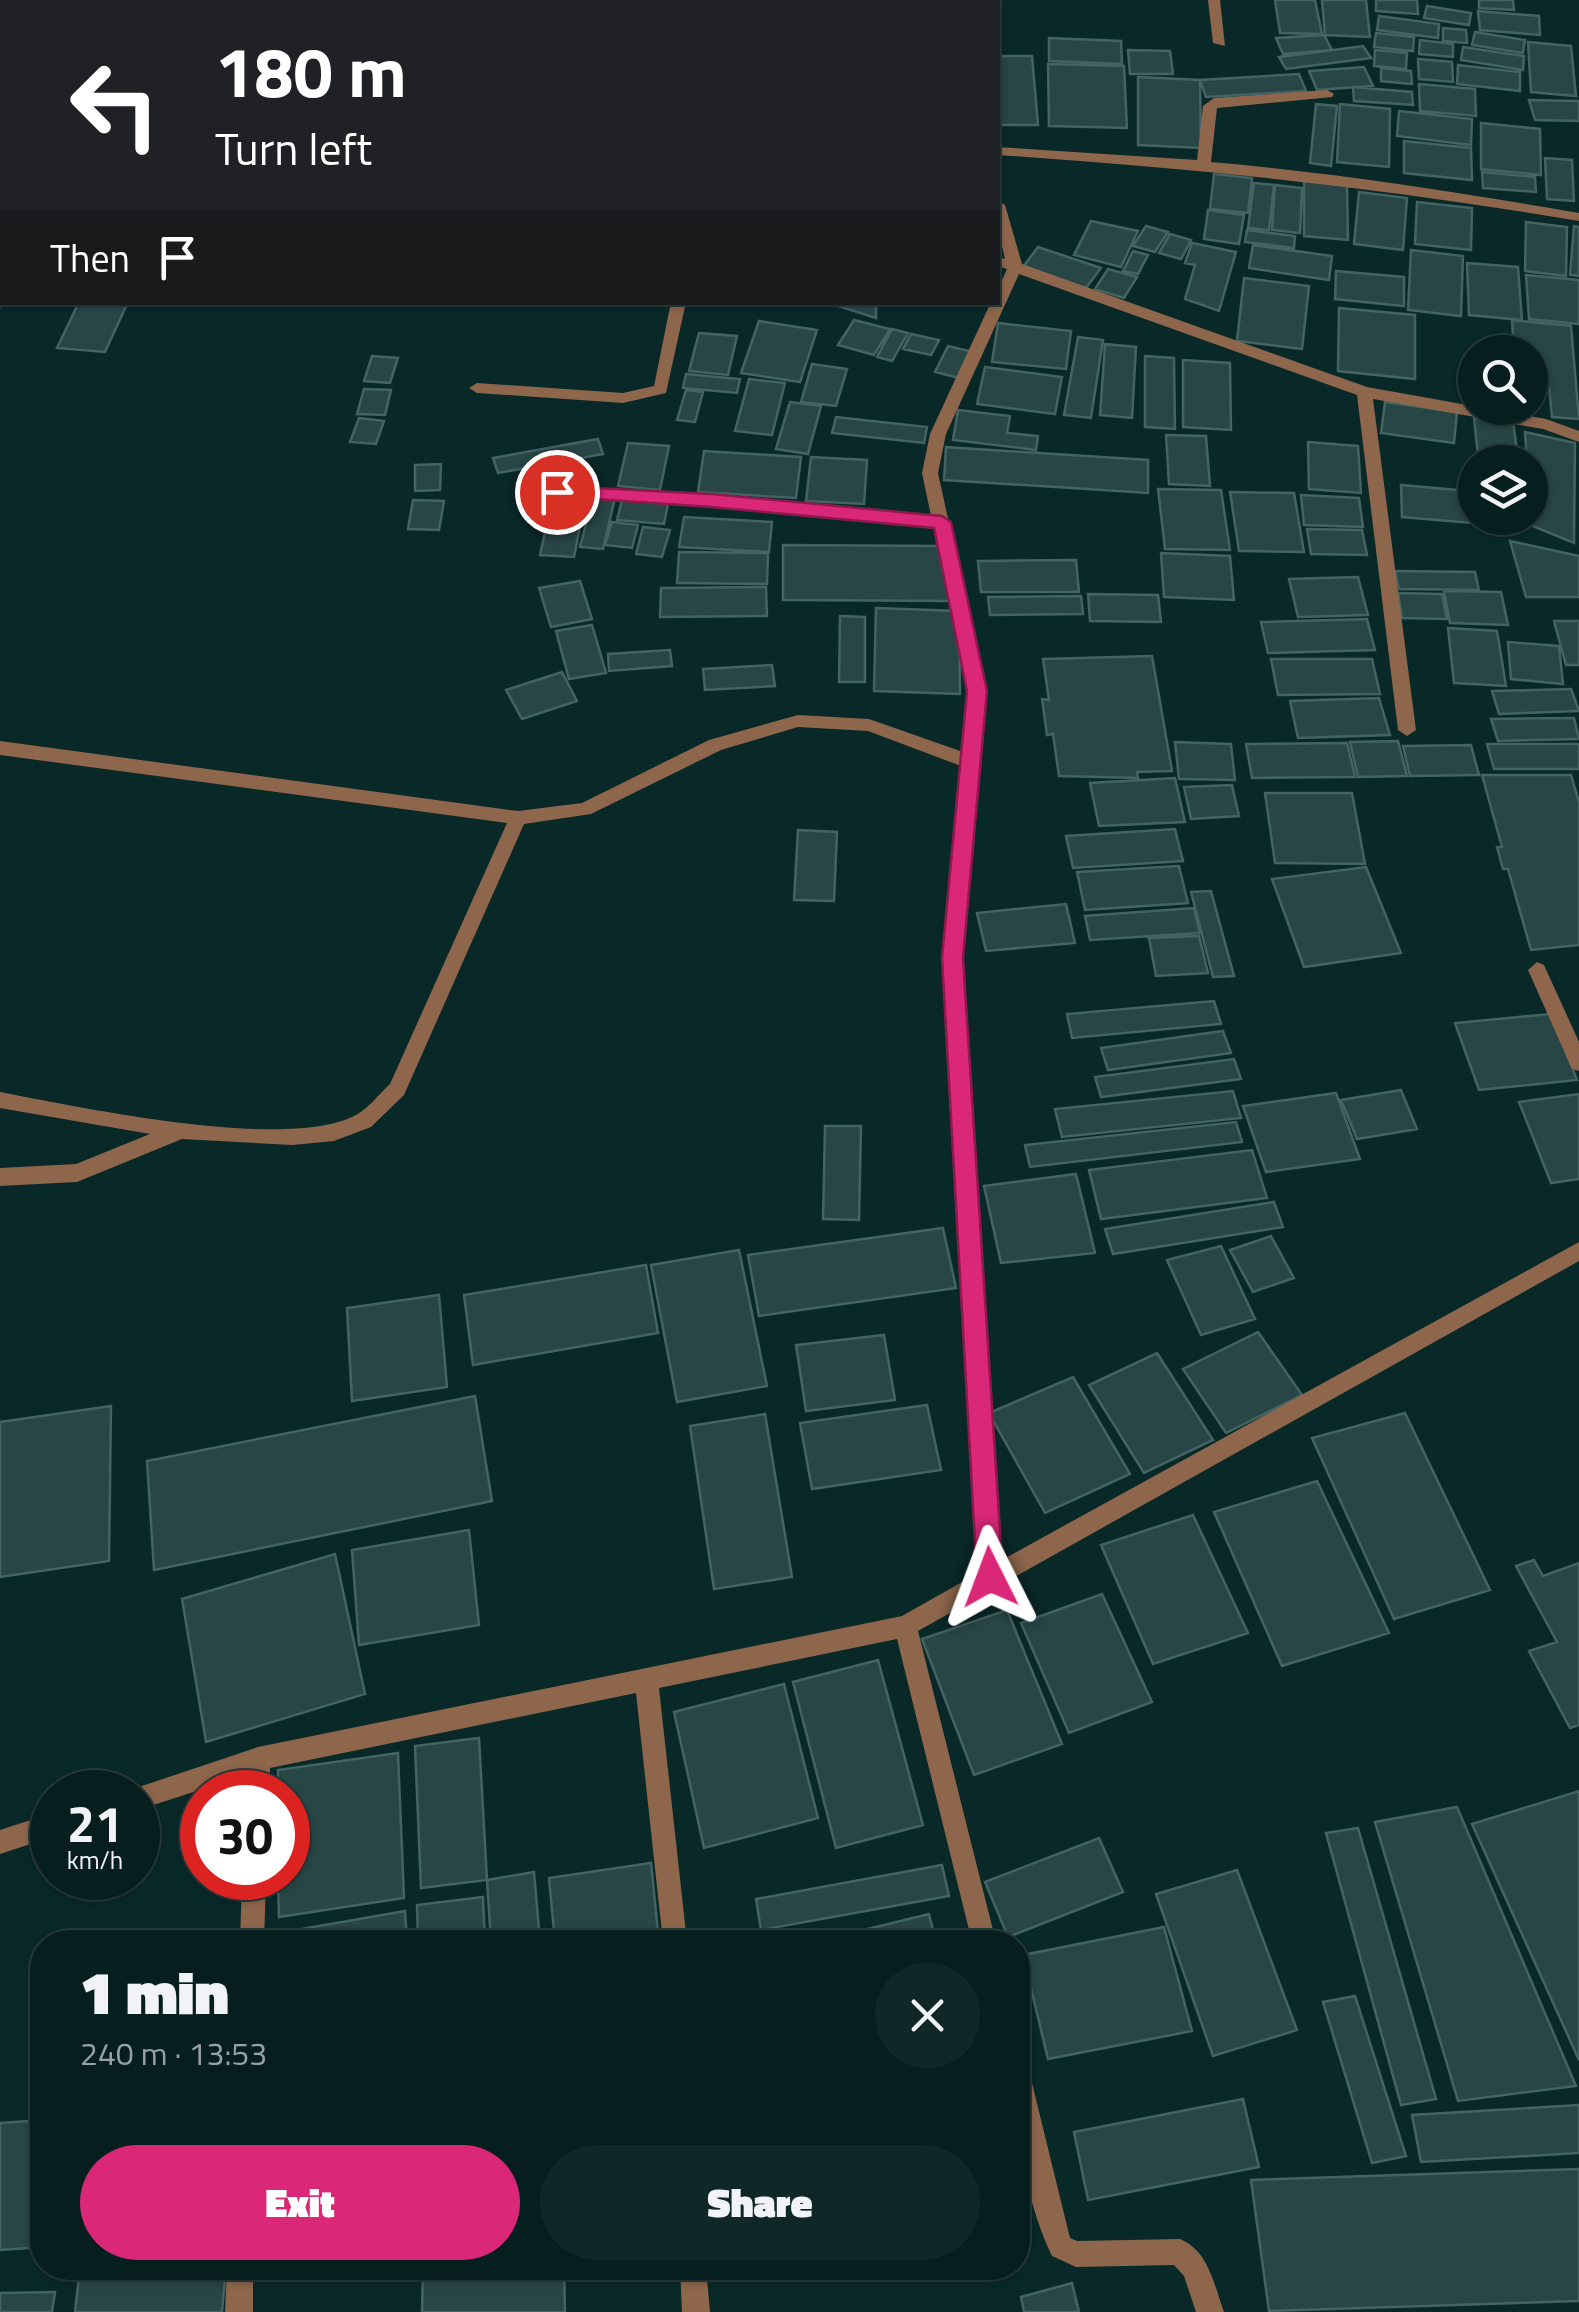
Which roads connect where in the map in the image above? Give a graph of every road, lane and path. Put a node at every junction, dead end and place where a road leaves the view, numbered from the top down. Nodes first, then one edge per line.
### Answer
1 (1214, 0) edge
2 (1220, 43) dead end
3 (1328, 94) dead end
4 (1000, 151) edge
5 (1204, 165) junction
6 (1579, 218) edge
7 (1000, 220) edge
8 (1006, 264) edge
9 (678, 305) edge
10 (990, 305) edge
11 (477, 388) dead end
12 (1364, 392) junction
13 (1579, 437) edge
14 (557, 492) dead end
15 (942, 522) junction
16 (1407, 730) dead end
17 (0, 748) edge
18 (971, 762) junction
19 (518, 818) junction
20 (1536, 970) dead end
21 (1579, 1063) edge
22 (0, 1100) edge
23 (176, 1132) junction
24 (0, 1178) edge
25 (1579, 1251) edge
26 (990, 1577) junction
27 (905, 1626) junction
28 (646, 1679) junction
29 (258, 1759) junction
30 (258, 1770) edge
31 (160, 1791) edge
32 (30, 1832) edge
33 (0, 1842) edge
34 (253, 1900) edge
35 (252, 1930) edge
36 (674, 1930) edge
37 (981, 1930) edge
38 (1030, 2131) edge
39 (240, 2280) edge
40 (694, 2280) edge
41 (239, 2312) edge
42 (696, 2312) edge
43 (1210, 2312) edge

1 - 2 street
3 - 5 street
4 - 5 street
5 - 6 street
7 - 8 street
8 - 12 street
9 - 11 street
10 - 15 street
12 - 13 street
12 - 16 street
14 - 15 street
15 - 18 street
17 - 19 street
18 - 19 street
18 - 26 street
19 - 23 street
20 - 21 street
22 - 23 street
23 - 24 street
25 - 26 street
26 - 27 street
27 - 28 street
27 - 37 street
28 - 29 street
28 - 36 street
29 - 30 street
29 - 31 street
32 - 33 street
34 - 35 street
38 - 43 street
39 - 41 street
40 - 42 street

